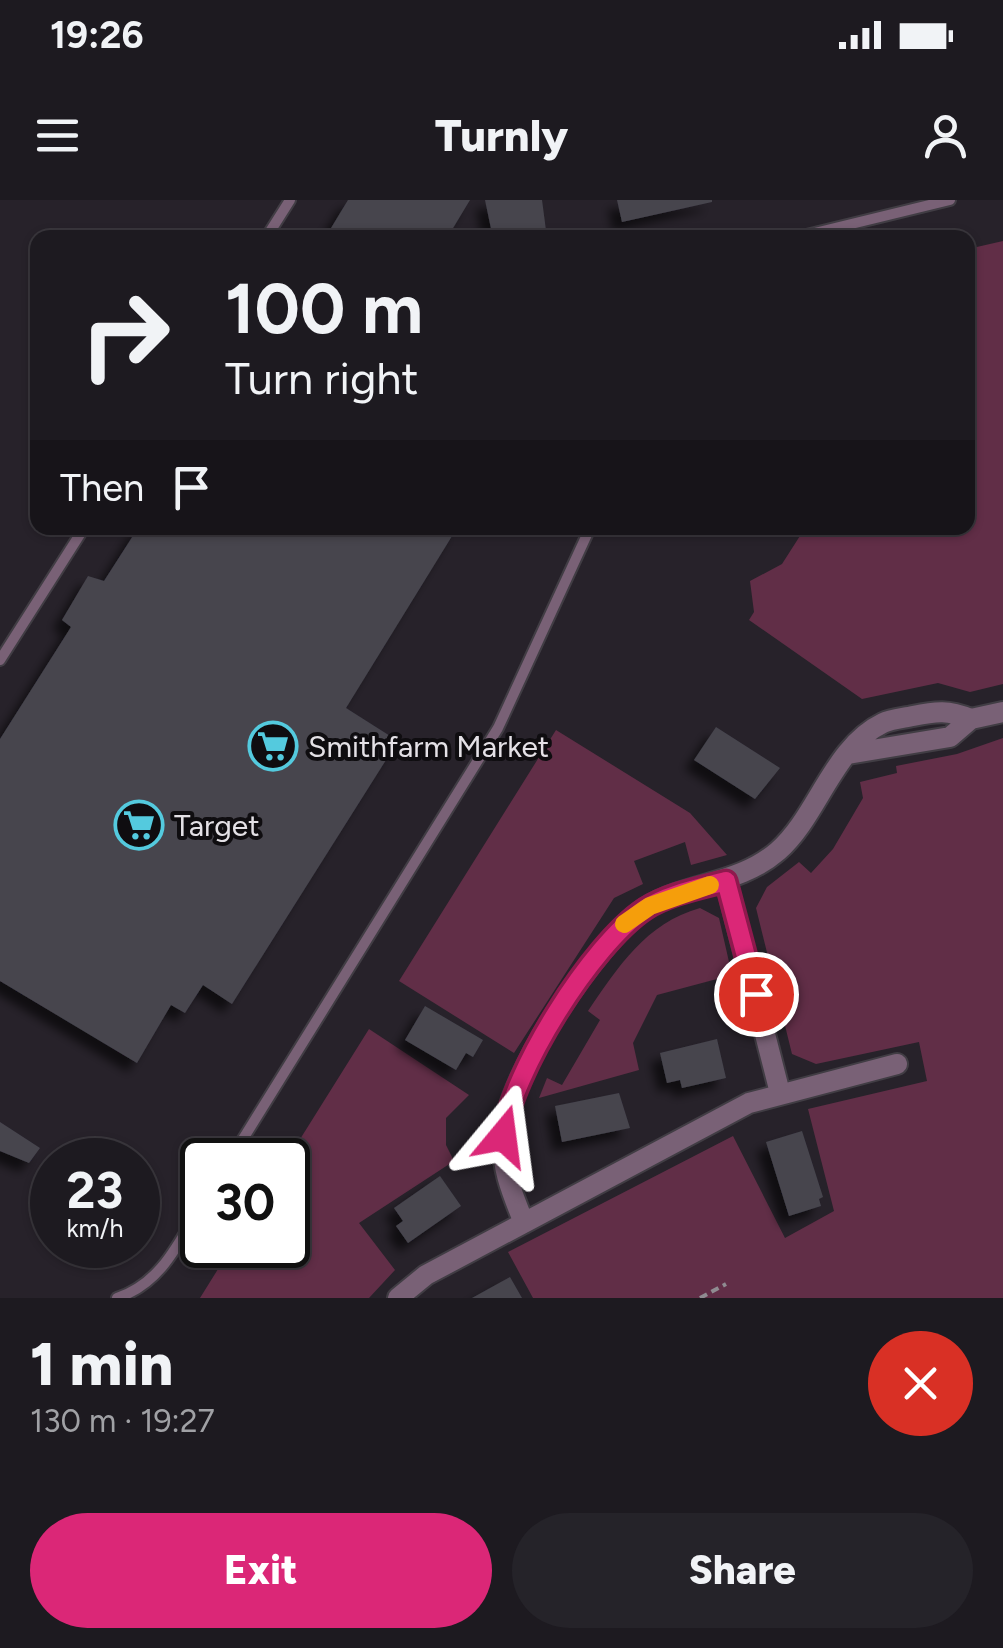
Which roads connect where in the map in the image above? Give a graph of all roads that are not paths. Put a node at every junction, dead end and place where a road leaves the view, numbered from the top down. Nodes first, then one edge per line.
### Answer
1 (290, 200) edge
2 (950, 200) edge
3 (271, 230) edge
4 (827, 230) edge
5 (80, 535) edge
6 (587, 535) edge
7 (0, 660) edge
8 (1003, 712) edge
9 (902, 719) junction
10 (970, 719) junction
11 (908, 746) junction
12 (848, 754) junction
13 (726, 881) junction
14 (898, 1064) dead end
15 (780, 1093) junction
16 (244, 1138) edge
17 (524, 1223) junction
18 (180, 1240) edge
19 (117, 1298) edge
20 (398, 1298) edge

1 - 3 lane
2 - 4 lane
5 - 7 lane
6 - 16 lane
8 - 10 street
9 - 10 street
9 - 11 lane
9 - 12 street
10 - 11 street
11 - 12 street
12 - 13 street
13 - 15 street
13 - 17 street
14 - 15 street
15 - 17 street
17 - 20 street
18 - 19 lane

